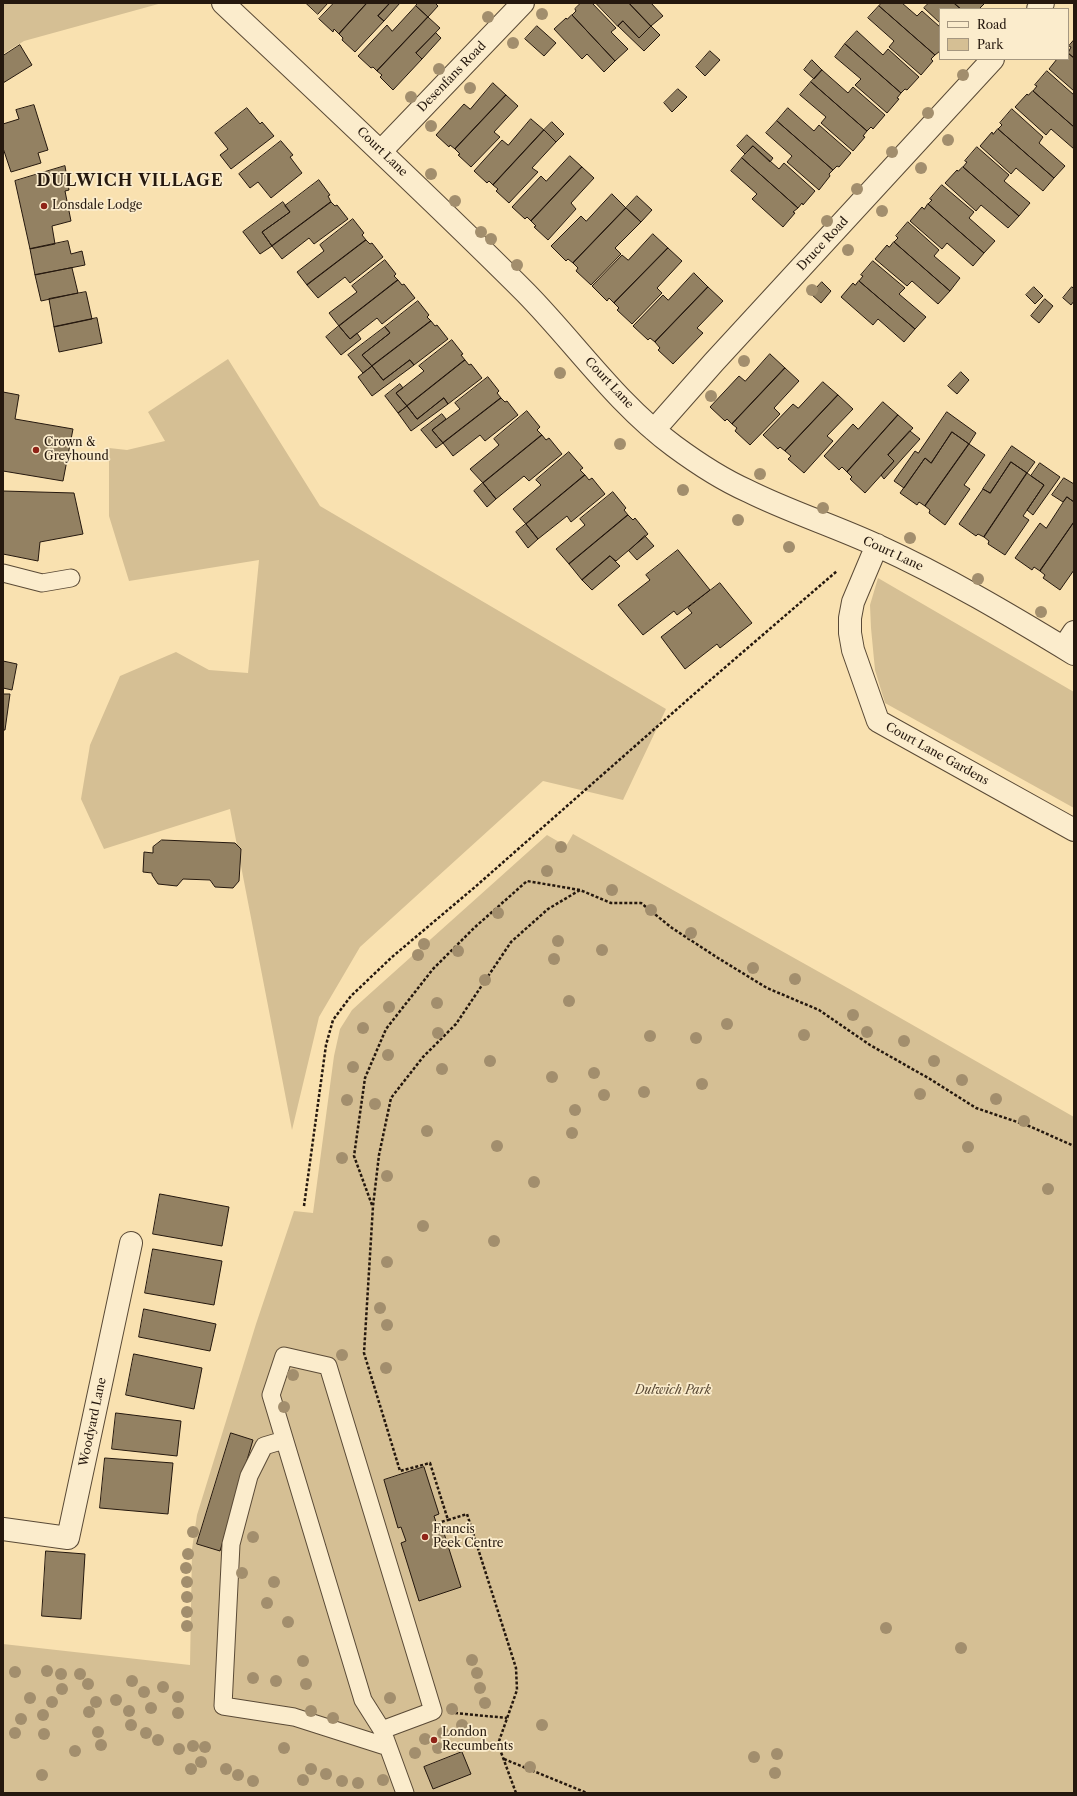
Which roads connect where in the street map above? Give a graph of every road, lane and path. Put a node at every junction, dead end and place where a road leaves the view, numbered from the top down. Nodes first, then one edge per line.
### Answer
1 (223, 3) edge
2 (523, 3) edge
3 (992, 60) edge
4 (381, 152) junction
5 (654, 430) junction
6 (877, 545) junction
7 (840, 567) dead end
8 (3, 573) edge
9 (71, 578) dead end
10 (1071, 644) edge
11 (1074, 830) edge
12 (580, 890) junction
13 (1074, 1146) edge
14 (304, 1206) dead end
15 (373, 1206) junction
16 (131, 1243) dead end
17 (284, 1440) junction
18 (448, 1520) junction
19 (437, 1523) dead end
20 (3, 1529) edge
21 (433, 1711) junction
22 (507, 1718) junction
23 (382, 1730) junction
24 (388, 1747) junction
25 (503, 1759) junction
26 (405, 1793) edge
27 (516, 1793) edge
28 (586, 1793) edge

1 - 4 street, Court Lane
2 - 4 street, Desenfans Road
3 - 5 street, Druce Road
4 - 5 street, Court Lane
5 - 6 street, Court Lane
6 - 10 street, Court Lane
6 - 11 street, Court Lane Gardens
7 - 14 path
8 - 9 lane
12 - 13 path
12 - 15 path
12 - 15 path
15 - 18 path
16 - 20 street, Woodyard Lane
17 - 21 lane
17 - 23 lane
17 - 24 lane
18 - 19 path
18 - 22 path
21 - 22 path
21 - 23 lane
22 - 25 path
23 - 24 lane
24 - 26 lane
25 - 27 path
25 - 28 path

